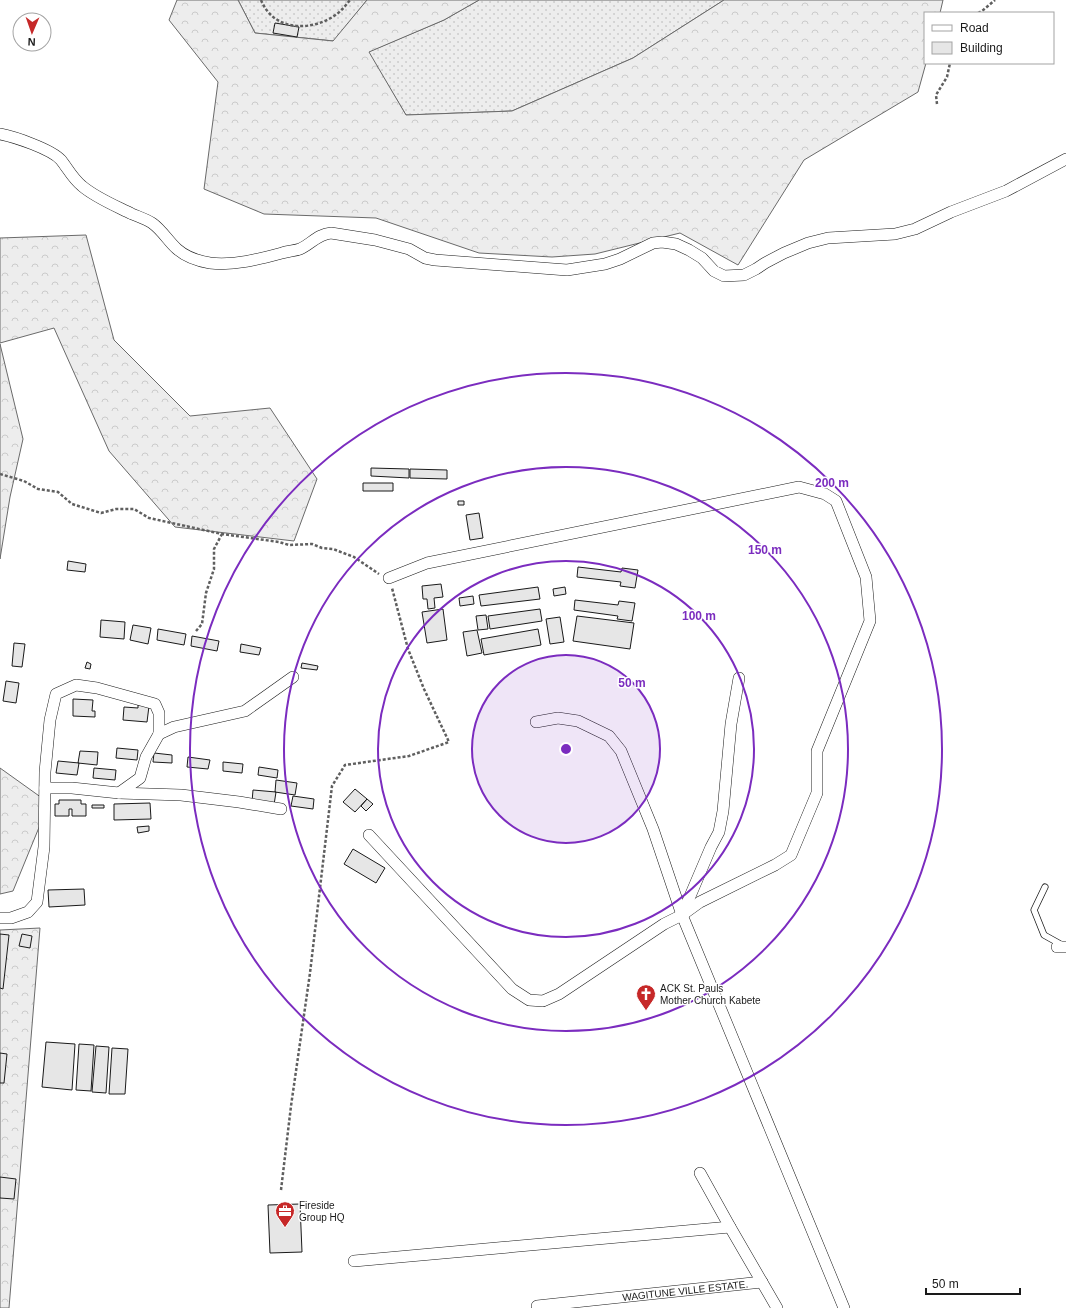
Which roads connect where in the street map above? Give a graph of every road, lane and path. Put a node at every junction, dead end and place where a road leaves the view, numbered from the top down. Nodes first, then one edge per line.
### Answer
1 (261, 0) edge
2 (350, 0) edge
3 (995, 0) edge
4 (980, 12) edge
5 (950, 64) edge
6 (937, 104) dead end
7 (0, 134) edge
8 (1066, 159) edge
9 (0, 474) edge
10 (222, 534) junction
11 (389, 578) junction
12 (196, 631) dead end
13 (293, 677) dead end
14 (739, 678) dead end
15 (536, 722) dead end
16 (159, 734) junction
17 (45, 788) junction
18 (119, 793) junction
19 (281, 809) dead end
20 (369, 835) dead end
21 (1045, 887) dead end
22 (682, 915) junction
23 (0, 918) edge
24 (1063, 947) edge
25 (700, 1173) dead end
26 (280, 1190) dead end
27 (730, 1227) junction
28 (354, 1261) dead end
29 (762, 1282) junction
30 (537, 1306) dead end
31 (777, 1308) edge
32 (844, 1308) edge

1 - 2 path
3 - 4 path
5 - 6 path
7 - 8 street
9 - 10 path
10 - 11 path
10 - 12 path
11 - 22 street
11 - 26 path
13 - 16 street
14 - 22 street
15 - 22 street
16 - 17 street
16 - 18 street
17 - 18 street
17 - 23 street
18 - 19 street
20 - 22 street
21 - 24 lane
22 - 32 street
25 - 27 street
27 - 28 street
27 - 29 street
29 - 30 street, WAGITUNE VILLE ESTATE.
29 - 31 street

